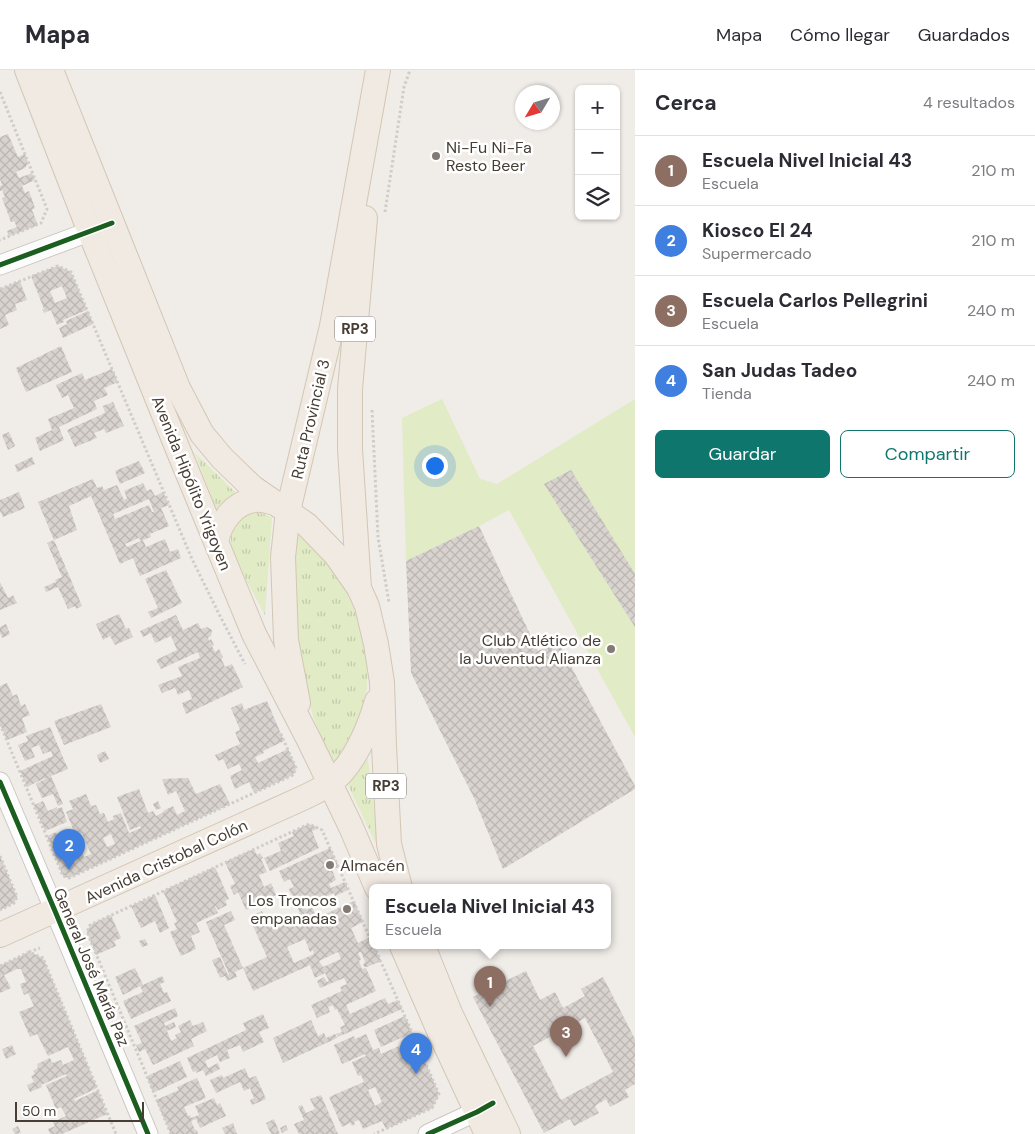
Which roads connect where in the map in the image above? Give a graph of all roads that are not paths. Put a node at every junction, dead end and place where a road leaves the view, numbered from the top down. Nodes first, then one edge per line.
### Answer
1 (27, 70) edge
2 (51, 70) edge
3 (112, 223) junction
4 (90, 232) junction
5 (0, 265) edge
6 (282, 507) junction
7 (216, 541) junction
8 (359, 588) junction
9 (382, 682) junction
10 (312, 748) junction
11 (0, 782) edge
12 (330, 784) junction
13 (305, 797) junction
14 (352, 830) junction
15 (375, 884) edge
16 (399, 884) edge
17 (55, 911) junction
18 (0, 935) edge
19 (403, 949) edge
20 (424, 949) edge
21 (485, 1107) junction
22 (148, 1134) edge
23 (428, 1134) edge
24 (487, 1134) edge
25 (508, 1134) edge

1 - 4 main road, Avenida Hipólito Yrigoyen
2 - 3 main road, Avenida Hipólito Yrigoyen
3 - 4 street
3 - 6 main road, Avenida Hipólito Yrigoyen
4 - 5 street
4 - 7 main road, Avenida Hipólito Yrigoyen
6 - 7 main road
6 - 8 main road, Avenida Hipólito Yrigoyen
6 - 8 main road, Ruta Provincial 3 / RP3
6 - 10 main road, Ruta Provincial 3 / RP3
7 - 10 main road, Avenida Hipólito Yrigoyen
8 - 9 main road, Avenida Hipólito Yrigoyen / RP3
9 - 12 main road, Avenida Cristobal Colón
9 - 16 main road, Avenida Hipólito Yrigoyen / RP3
10 - 12 main road, Avenida Hipólito Yrigoyen
10 - 13 main road
11 - 17 street, General José María Paz
12 - 13 main road, Avenida Cristobal Colón
12 - 14 main road, Avenida Hipólito Yrigoyen
13 - 14 main road
13 - 17 main road, Avenida Cristobal Colón
14 - 15 main road, Avenida Hipólito Yrigoyen
17 - 18 main road, Avenida Cristobal Colón
17 - 22 street, General José María Paz
19 - 21 main road
20 - 21 main road
21 - 23 street
21 - 24 main road
21 - 25 main road

